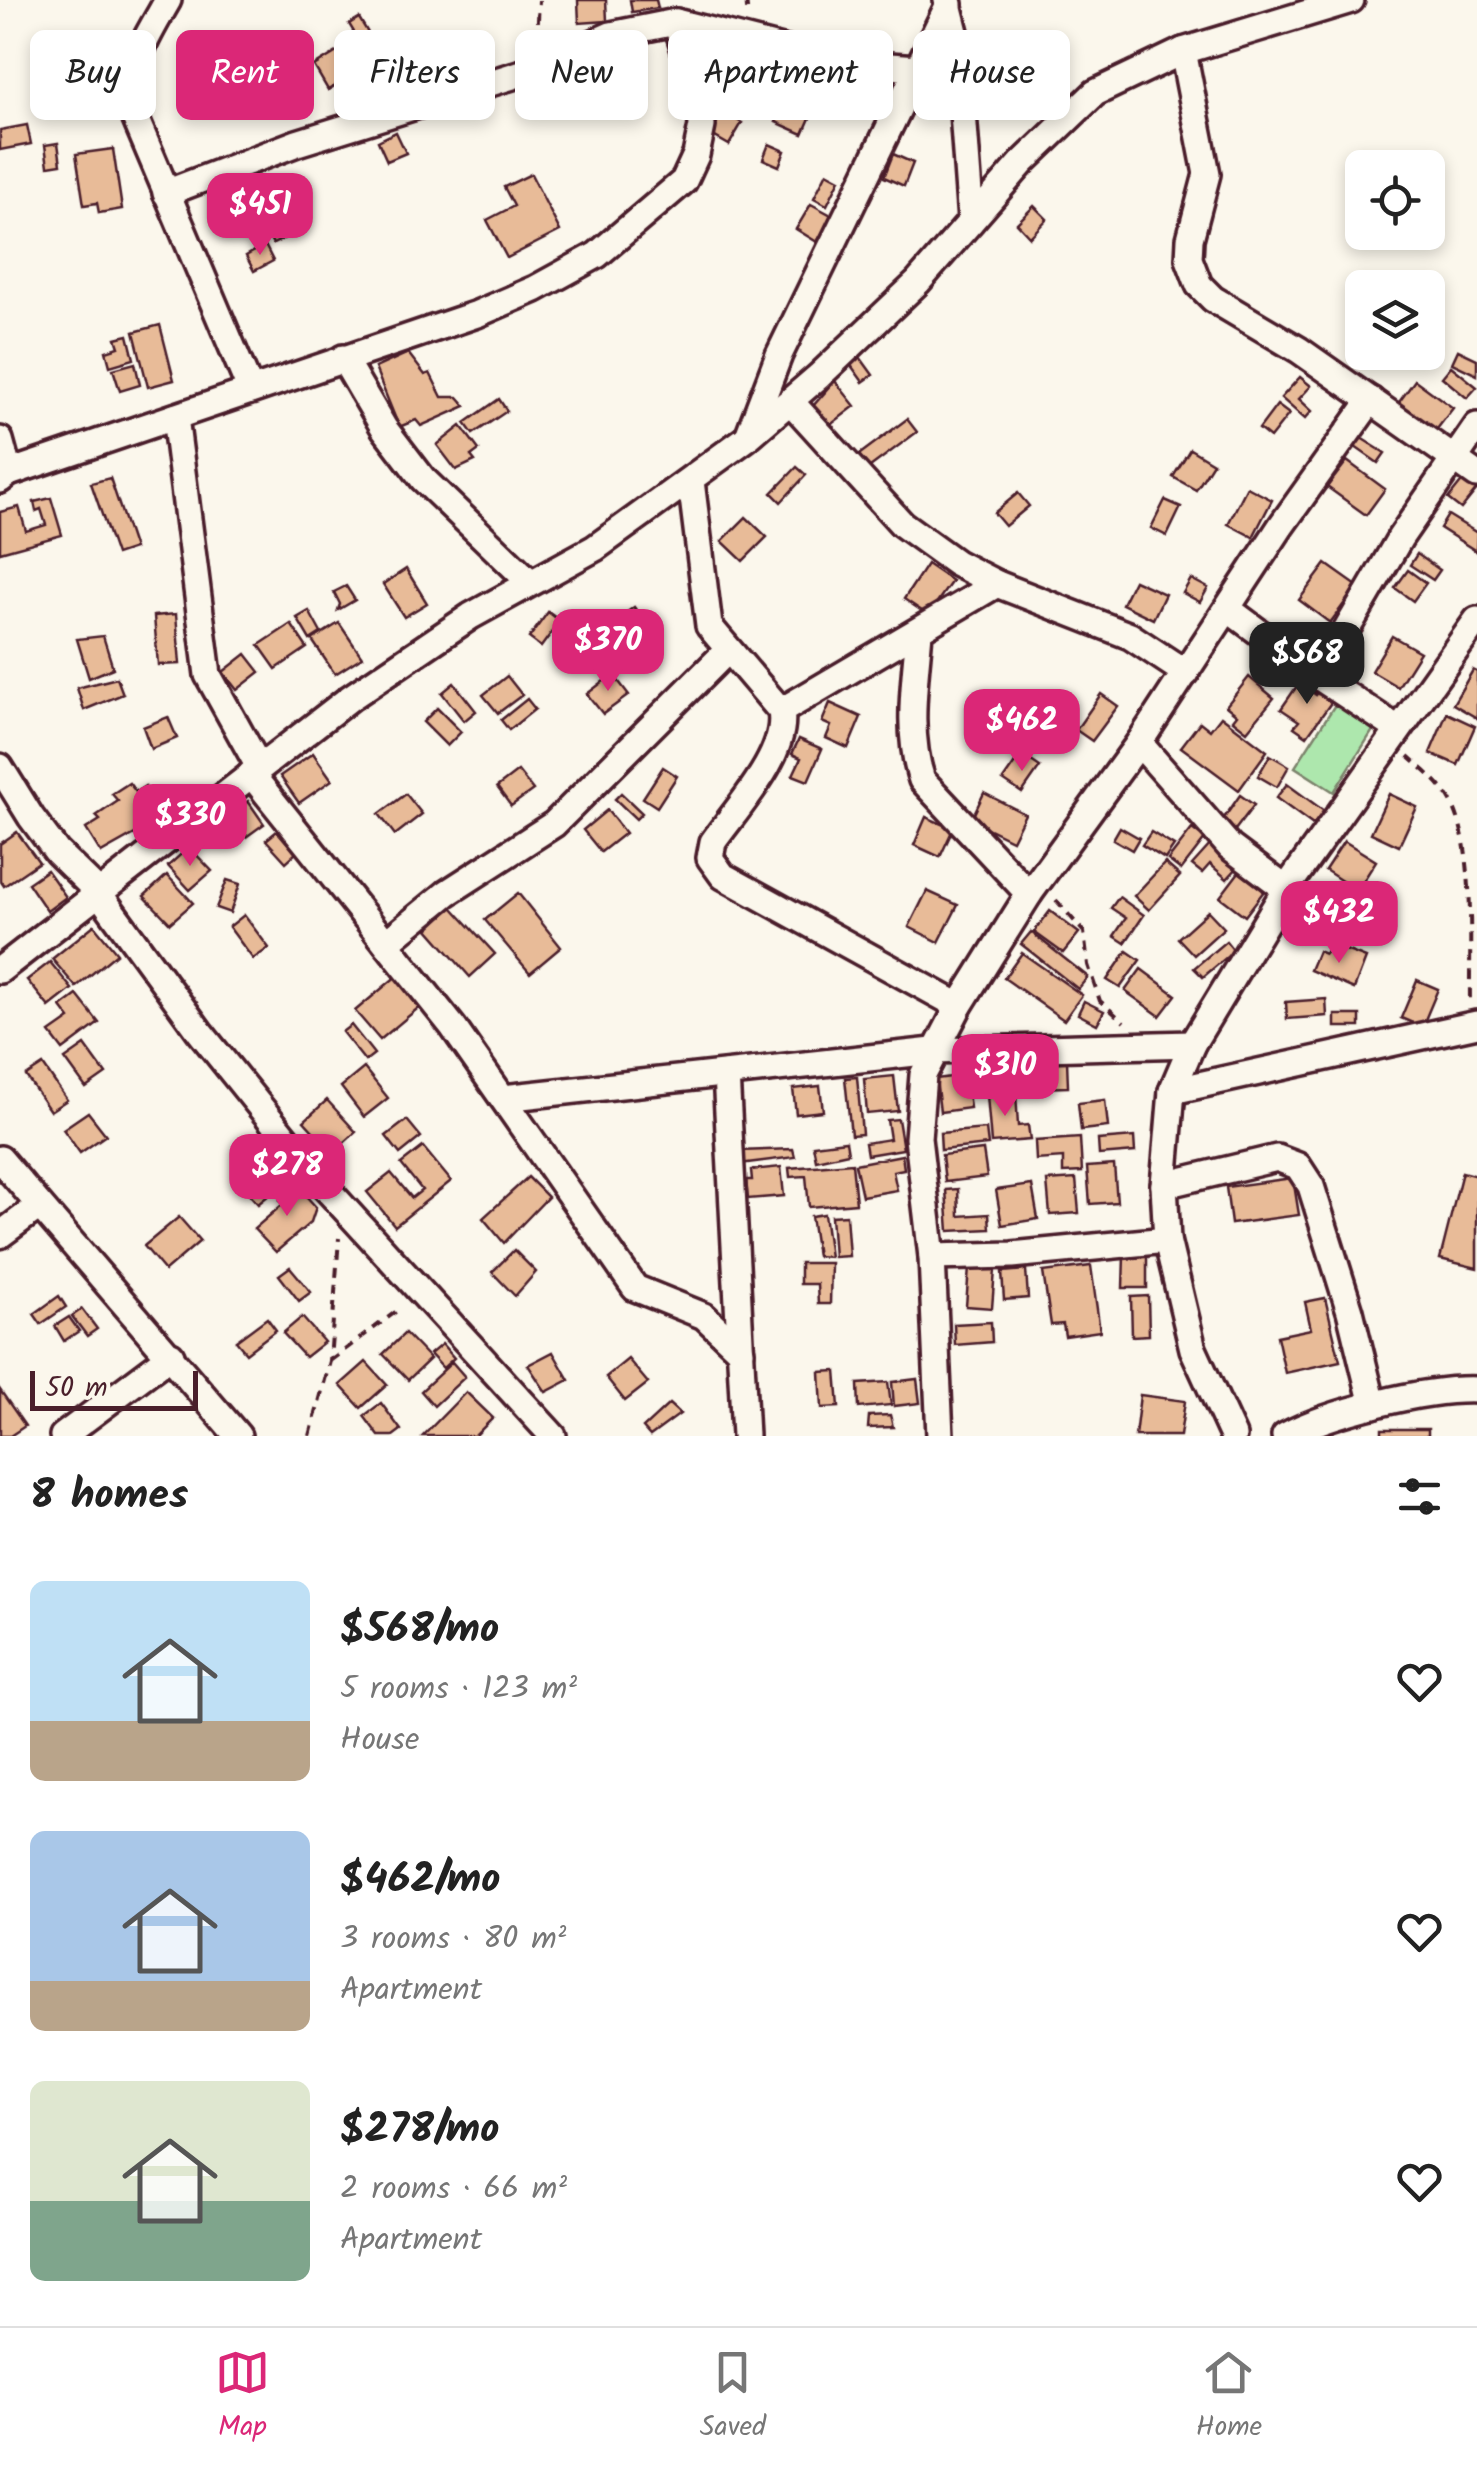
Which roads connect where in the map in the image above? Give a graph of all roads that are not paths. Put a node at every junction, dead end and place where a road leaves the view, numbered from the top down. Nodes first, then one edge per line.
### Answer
1 (168, 0) edge
2 (1348, 0) edge
3 (948, 2) edge
4 (676, 22) junction
5 (935, 30) edge
6 (1183, 51) junction
7 (913, 68) edge
8 (913, 78) edge
9 (166, 193) junction
10 (971, 221) junction
11 (343, 358) junction
12 (250, 389) junction
13 (1371, 400) junction
14 (791, 402) junction
15 (176, 418) junction
16 (1477, 426) edge
17 (747, 438) junction
18 (0, 440) edge
19 (1455, 459) junction
20 (1477, 475) edge
21 (5, 477) edge
22 (692, 480) junction
23 (530, 582) junction
24 (997, 584) junction
25 (1228, 609) junction
26 (1477, 620) edge
27 (919, 632) junction
28 (728, 651) junction
29 (1186, 673) junction
30 (1319, 677) junction
31 (781, 711) junction
32 (1394, 734) junction
33 (1139, 743) junction
34 (0, 767) edge
35 (255, 770) junction
36 (1286, 889) junction
37 (1033, 890) junction
38 (98, 892) junction
39 (386, 942) junction
40 (0, 970) edge
41 (959, 1006) junction
42 (1474, 1025) edge
43 (1192, 1044) junction
44 (934, 1051) junction
45 (726, 1074) junction
46 (1172, 1091) junction
47 (503, 1098) junction
48 (0, 1159) edge
49 (1164, 1186) junction
50 (40, 1206) junction
51 (0, 1235) edge
52 (1166, 1240) junction
53 (932, 1257) junction
54 (741, 1352) junction
55 (172, 1355) junction
56 (1477, 1390) edge
57 (1373, 1406) junction
58 (62, 1436) edge
59 (238, 1436) edge
60 (553, 1436) edge
61 (745, 1436) edge
62 (940, 1436) edge
63 (1233, 1436) edge
64 (1285, 1436) edge

1 - 9 street
2 - 6 street
3 - 5 street
3 - 10 street
4 - 7 street
4 - 9 street
4 - 11 street
6 - 10 street
6 - 13 street
8 - 17 street
9 - 12 street
10 - 14 street
11 - 12 street
11 - 23 street
12 - 15 street
13 - 19 street
13 - 25 street
14 - 17 street
14 - 24 street
15 - 21 street
15 - 35 street
16 - 19 street
17 - 22 street
18 - 21 street
19 - 20 street
19 - 30 street
22 - 23 street
22 - 28 street
23 - 35 street
24 - 27 street
24 - 29 street
25 - 29 street
25 - 30 street
26 - 32 street
27 - 31 street
27 - 37 street
28 - 31 street
28 - 39 street
29 - 33 street
30 - 32 street
31 - 41 street
32 - 36 street
33 - 36 street
33 - 37 street
34 - 38 street
35 - 38 street
35 - 39 street
36 - 43 street
37 - 41 street
38 - 40 street
38 - 60 street
39 - 47 street
41 - 44 street
42 - 46 street
43 - 44 street
43 - 46 street
44 - 45 street
44 - 53 street
45 - 47 street
45 - 54 street
46 - 49 street
47 - 54 street
48 - 50 street
49 - 52 street
49 - 57 street
50 - 51 street
50 - 55 street
52 - 53 street
52 - 63 street
53 - 62 street
54 - 61 street
55 - 58 street
55 - 59 street
56 - 57 street
57 - 64 street

